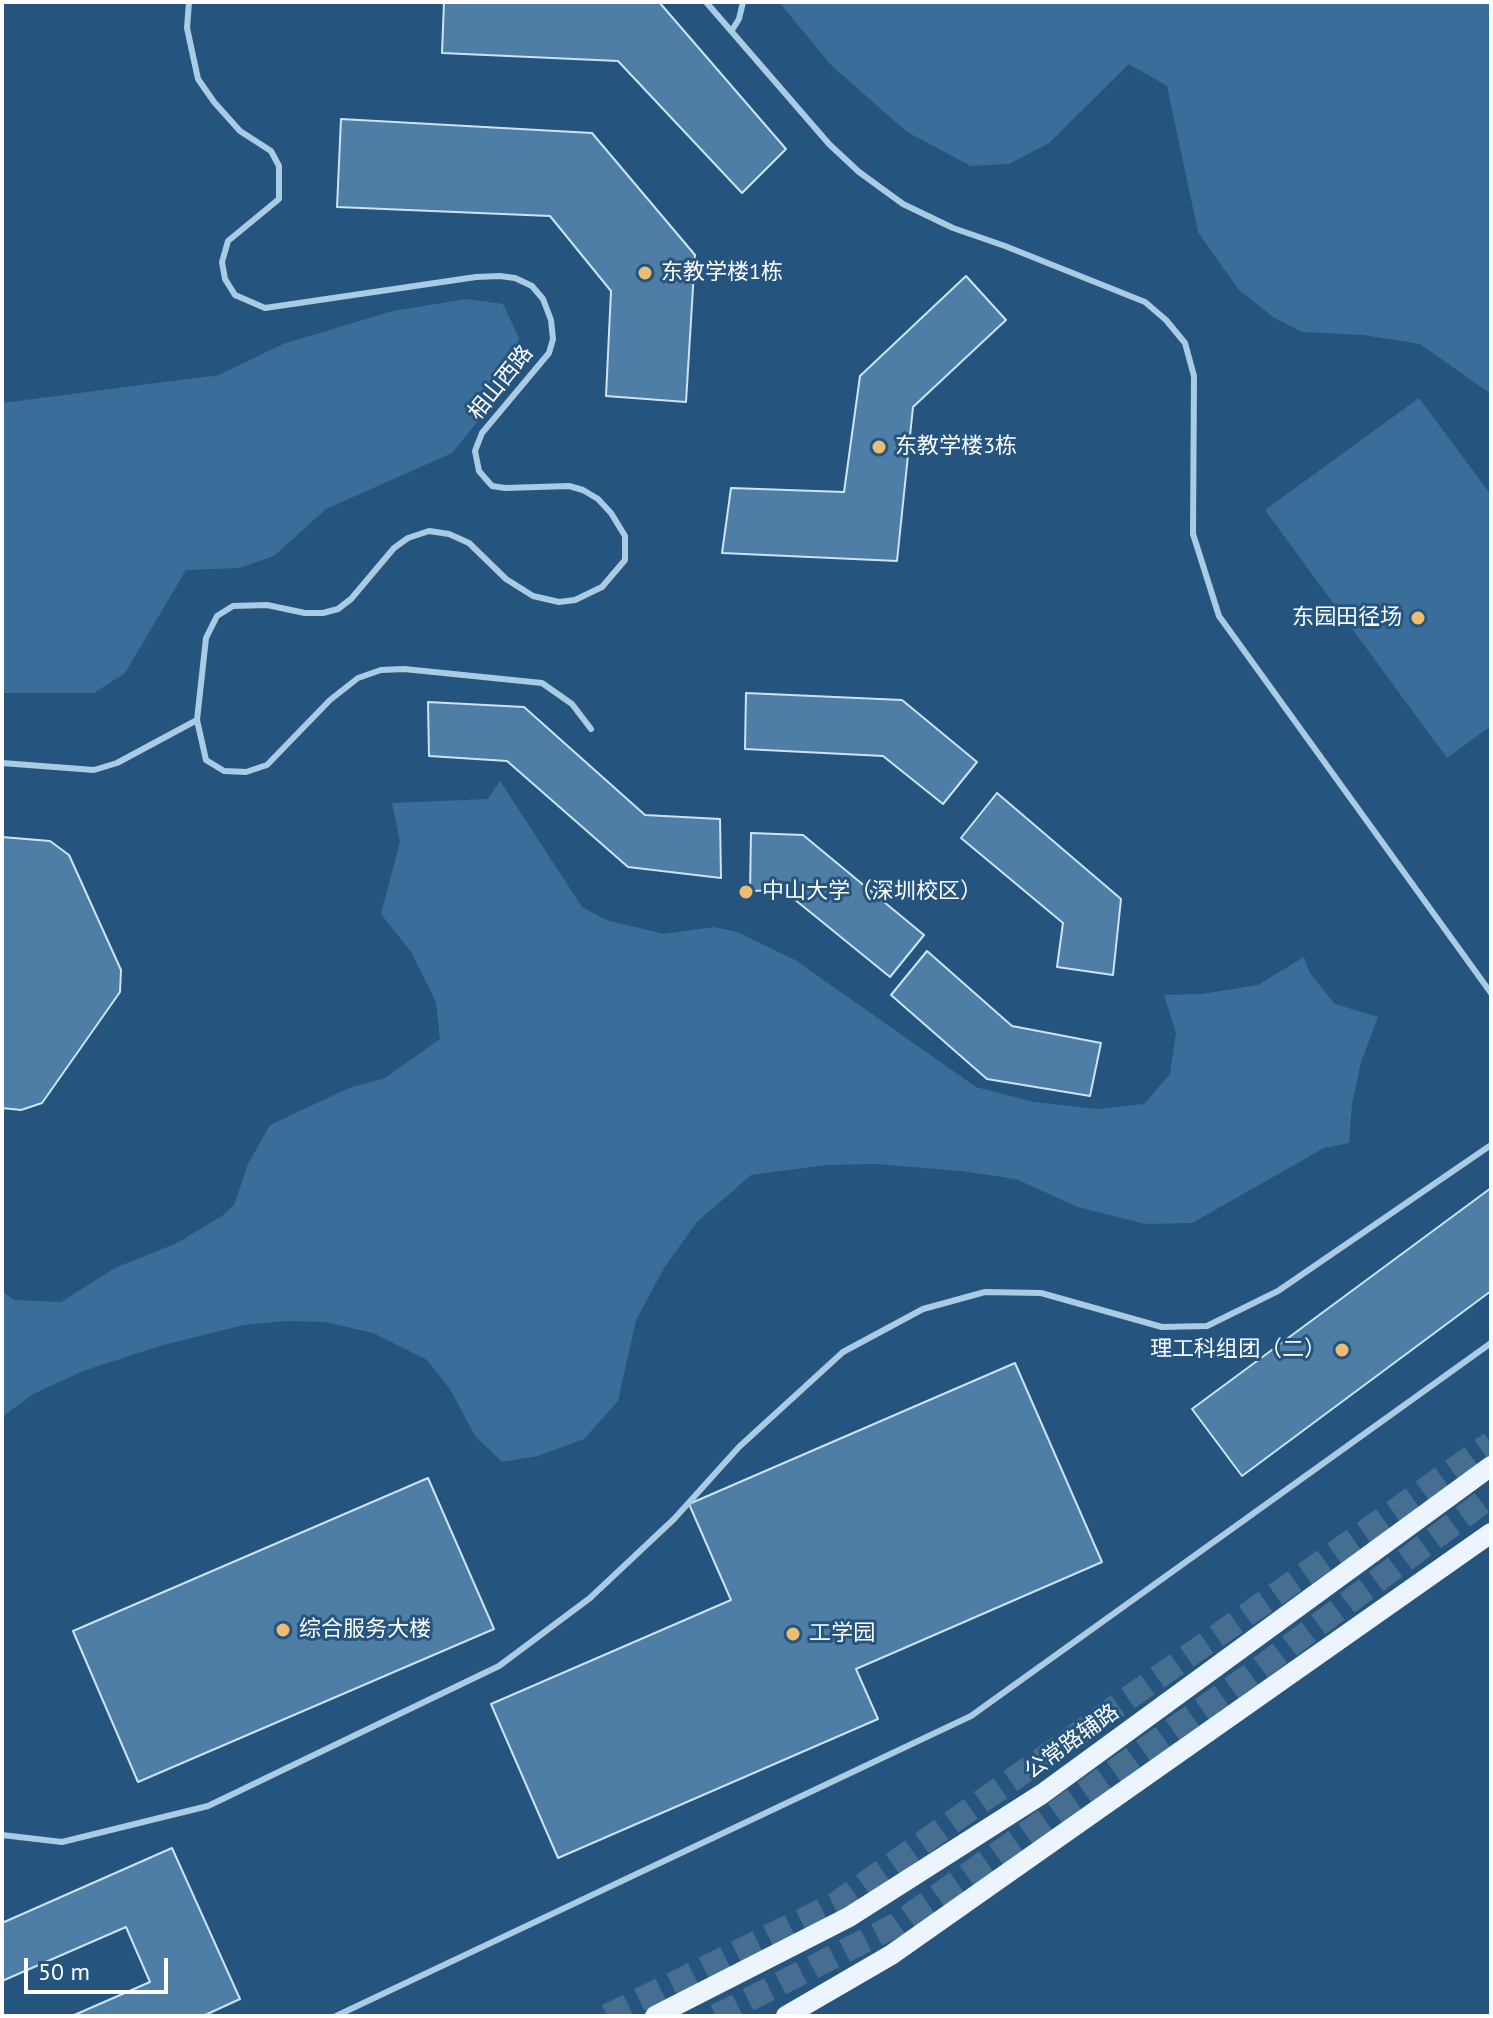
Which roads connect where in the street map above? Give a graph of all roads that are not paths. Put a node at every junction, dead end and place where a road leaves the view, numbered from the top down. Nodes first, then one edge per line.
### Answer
1 (189, 2) edge
2 (706, 2) edge
3 (743, 2) edge
4 (732, 30) junction
5 (197, 720) junction
6 (591, 729) dead end
7 (2, 763) edge
8 (1491, 993) edge
9 (1491, 1145) edge
10 (1491, 1343) edge
11 (1491, 1466) edge
12 (1491, 1533) edge
13 (2, 1835) edge
14 (336, 2016) edge
15 (655, 2016) edge
16 (786, 2016) edge

1 - 5 lane, 相山西路
2 - 4 lane
3 - 4 lane
4 - 8 lane
5 - 6 lane, 相山西路
5 - 7 lane
9 - 13 lane
10 - 14 lane
11 - 15 main road, 公常路辅路
12 - 16 main road

